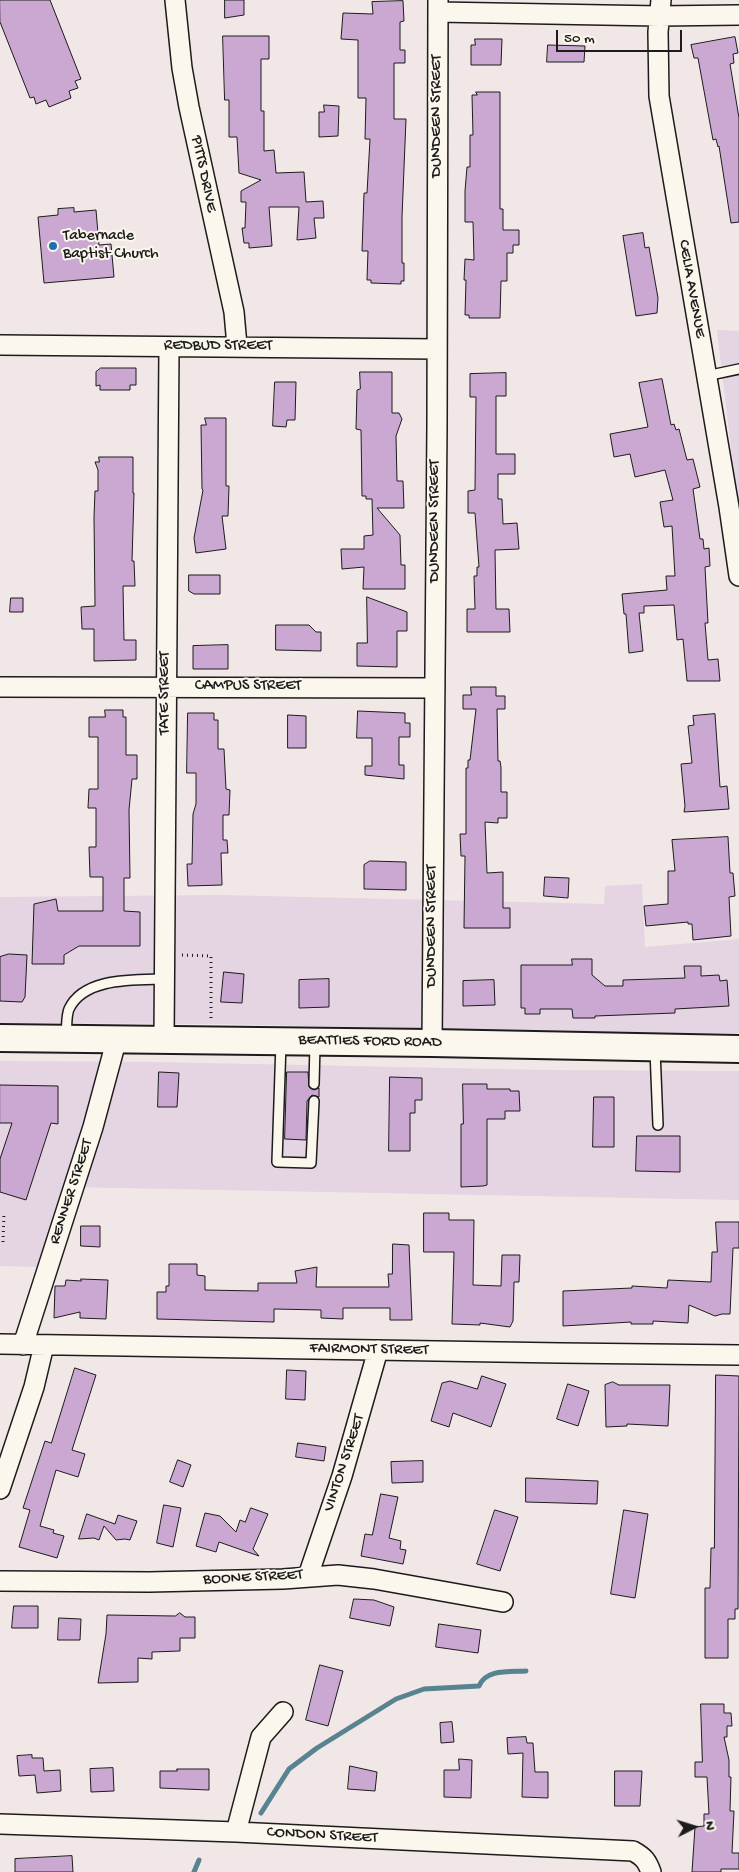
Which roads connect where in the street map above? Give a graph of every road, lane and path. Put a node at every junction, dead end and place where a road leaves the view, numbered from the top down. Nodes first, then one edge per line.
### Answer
1 (176, 0) edge
2 (438, 6) edge
3 (660, 8) edge
4 (739, 15) edge
5 (0, 345) edge
6 (238, 346) junction
7 (169, 347) junction
8 (437, 349) junction
9 (739, 369) edge
10 (706, 376) junction
11 (739, 576) edge
12 (0, 687) edge
13 (166, 687) junction
14 (435, 688) junction
15 (179, 955) dead end
16 (164, 979) junction
17 (211, 1021) dead end
18 (66, 1037) junction
19 (0, 1038) edge
20 (117, 1038) junction
21 (164, 1039) junction
22 (281, 1040) junction
23 (315, 1041) junction
24 (432, 1042) junction
25 (655, 1047) junction
26 (739, 1049) edge
27 (314, 1084) dead end
28 (314, 1101) dead end
29 (658, 1125) dead end
30 (4, 1214) dead end
31 (3, 1242) dead end
32 (0, 1344) edge
33 (23, 1345) junction
34 (44, 1345) junction
35 (378, 1350) junction
36 (739, 1355) edge
37 (0, 1489) edge
38 (308, 1576) junction
39 (0, 1580) edge
40 (503, 1602) dead end
41 (283, 1712) dead end
42 (0, 1824) edge
43 (236, 1832) junction
44 (647, 1864) edge

1 - 6 street, PITTS DRIVE
2 - 3 street
2 - 8 street, DUNDEEN STREET
3 - 4 street
3 - 10 street, CELIA AVENUE
5 - 7 street, REDBUD STREET
6 - 7 street, REDBUD STREET
6 - 8 street, REDBUD STREET
7 - 13 street, TATE STREET
8 - 14 street, DUNDEEN STREET
9 - 10 lane
10 - 11 street, CELIA AVENUE
12 - 13 street, CAMPUS STREET
13 - 14 street, CAMPUS STREET
13 - 16 street, TATE STREET
14 - 24 street, DUNDEEN STREET
15 - 17 path
16 - 18 lane
16 - 21 street, TATE STREET
18 - 19 main road, BEATTIES FORD ROAD
18 - 20 main road, BEATTIES FORD ROAD
20 - 21 main road, BEATTIES FORD ROAD
20 - 33 street, RENNER STREET
21 - 22 main road, BEATTIES FORD ROAD
22 - 23 main road, BEATTIES FORD ROAD
22 - 28 lane
23 - 24 main road, BEATTIES FORD ROAD
23 - 27 lane
24 - 25 main road, BEATTIES FORD ROAD
25 - 26 main road, BEATTIES FORD ROAD
25 - 29 lane
30 - 31 path
32 - 33 street, FAIRMONT STREET
33 - 34 street, FAIRMONT STREET
34 - 35 street, FAIRMONT STREET
34 - 37 street
35 - 36 street, FAIRMONT STREET
35 - 38 street, VINTON STREET
38 - 39 street, BOONE STREET
38 - 40 street, BOONE STREET
41 - 43 street
42 - 43 street, CONDON STREET
43 - 44 street, CONDON STREET

